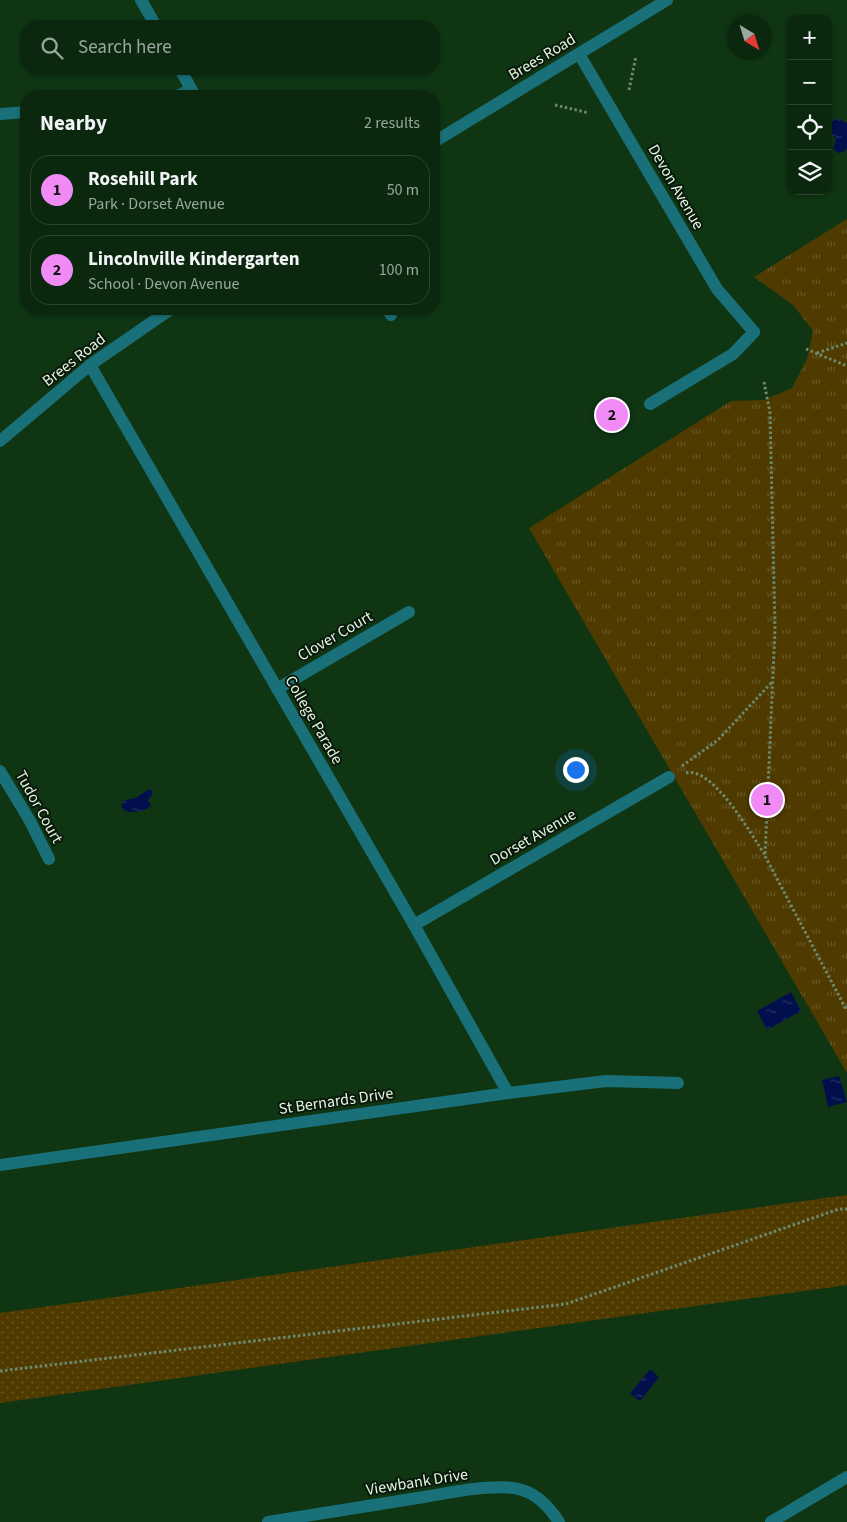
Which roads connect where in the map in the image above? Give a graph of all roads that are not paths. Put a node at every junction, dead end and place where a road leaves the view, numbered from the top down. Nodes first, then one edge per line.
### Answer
1 (141, 0) edge
2 (667, 0) edge
3 (153, 20) edge
4 (579, 54) junction
5 (183, 75) edge
6 (192, 90) edge
7 (20, 112) edge
8 (0, 114) edge
9 (440, 138) edge
10 (162, 315) edge
11 (90, 365) junction
12 (650, 404) dead end
13 (0, 440) edge
14 (408, 612) dead end
15 (277, 689) junction
16 (0, 771) edge
17 (669, 777) dead end
18 (49, 860) dead end
19 (414, 925) junction
20 (678, 1083) dead end
21 (508, 1093) junction
22 (0, 1165) edge
23 (847, 1477) edge
24 (268, 1522) edge
25 (559, 1522) edge
26 (771, 1522) edge

1 - 3 street
2 - 4 street, Brees Road
4 - 9 street, Brees Road
4 - 12 street, Devon Avenue
5 - 6 street
7 - 8 street
10 - 11 street, Brees Road
11 - 13 street, Brees Road
11 - 15 street, College Parade
14 - 15 street, Clover Court
15 - 19 street, College Parade
16 - 18 street, Tudor Court
17 - 19 street, Dorset Avenue
19 - 21 street, College Parade
20 - 21 street, St Bernards Drive
21 - 22 street, St Bernards Drive
23 - 26 street
24 - 25 street, Viewbank Drive

